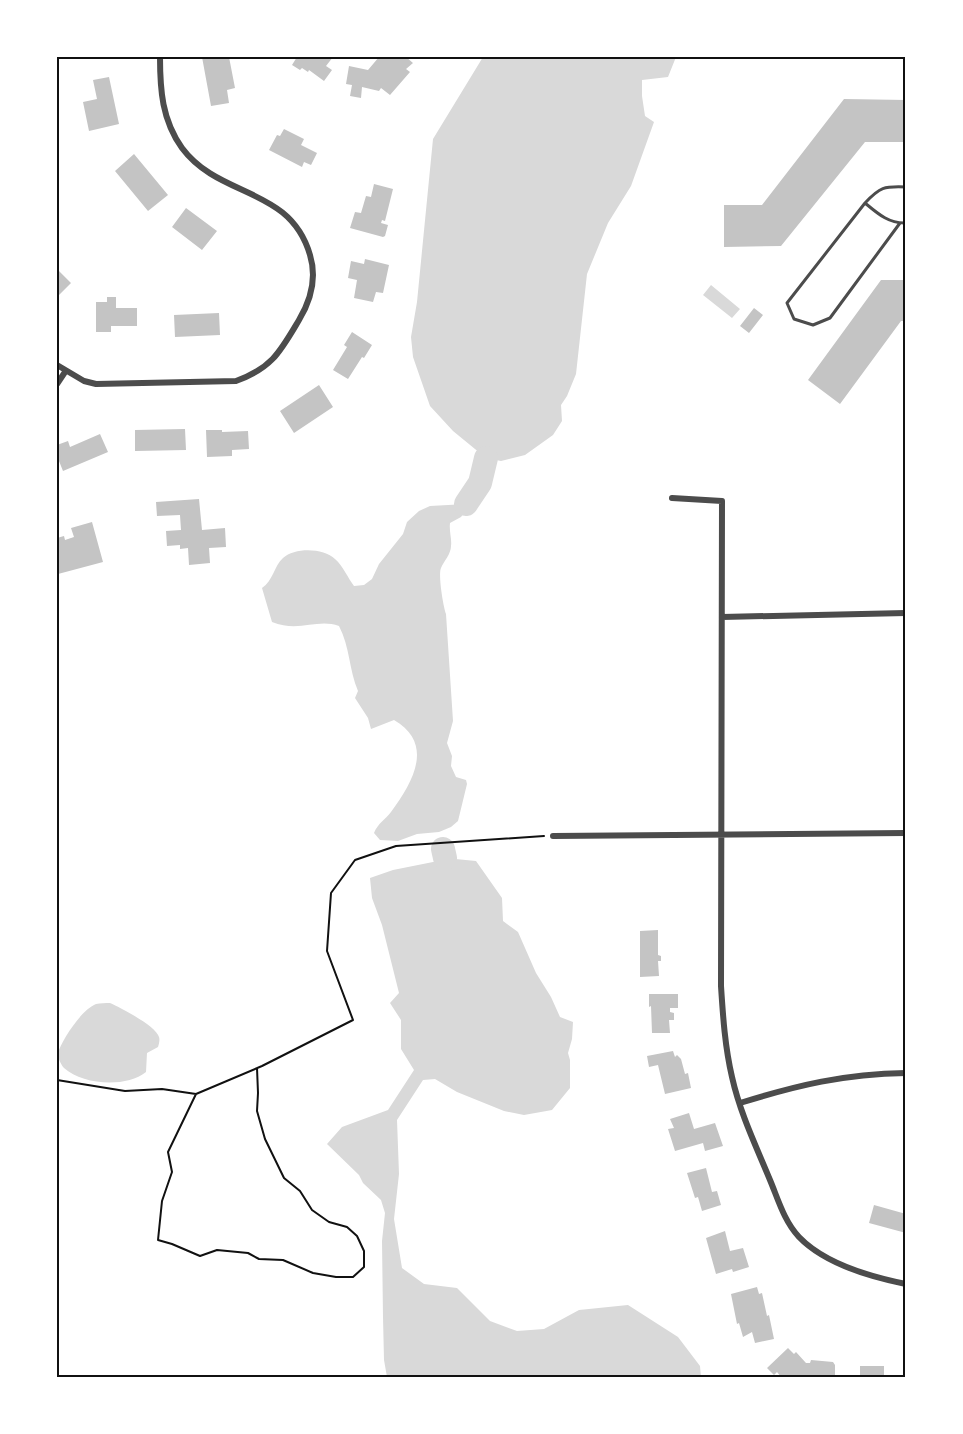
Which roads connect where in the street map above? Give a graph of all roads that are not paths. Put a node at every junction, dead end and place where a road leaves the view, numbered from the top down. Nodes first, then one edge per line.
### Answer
1 (160, 57) edge
2 (906, 187) edge
3 (865, 203) junction
4 (900, 223) junction
5 (906, 223) edge
6 (57, 365) edge
7 (65, 372) junction
8 (57, 384) edge
9 (672, 498) dead end
10 (906, 613) edge
11 (722, 616) junction
12 (906, 833) edge
13 (722, 835) junction
14 (553, 836) road end
15 (906, 1073) edge
16 (740, 1103) junction
17 (906, 1284) edge

1 - 7 street
2 - 3 lane
3 - 4 lane
3 - 4 lane
4 - 5 lane
6 - 7 street
7 - 8 street
9 - 11 street
10 - 11 street
11 - 13 street
12 - 13 street
13 - 14 street
13 - 16 street
15 - 16 street
16 - 17 street

